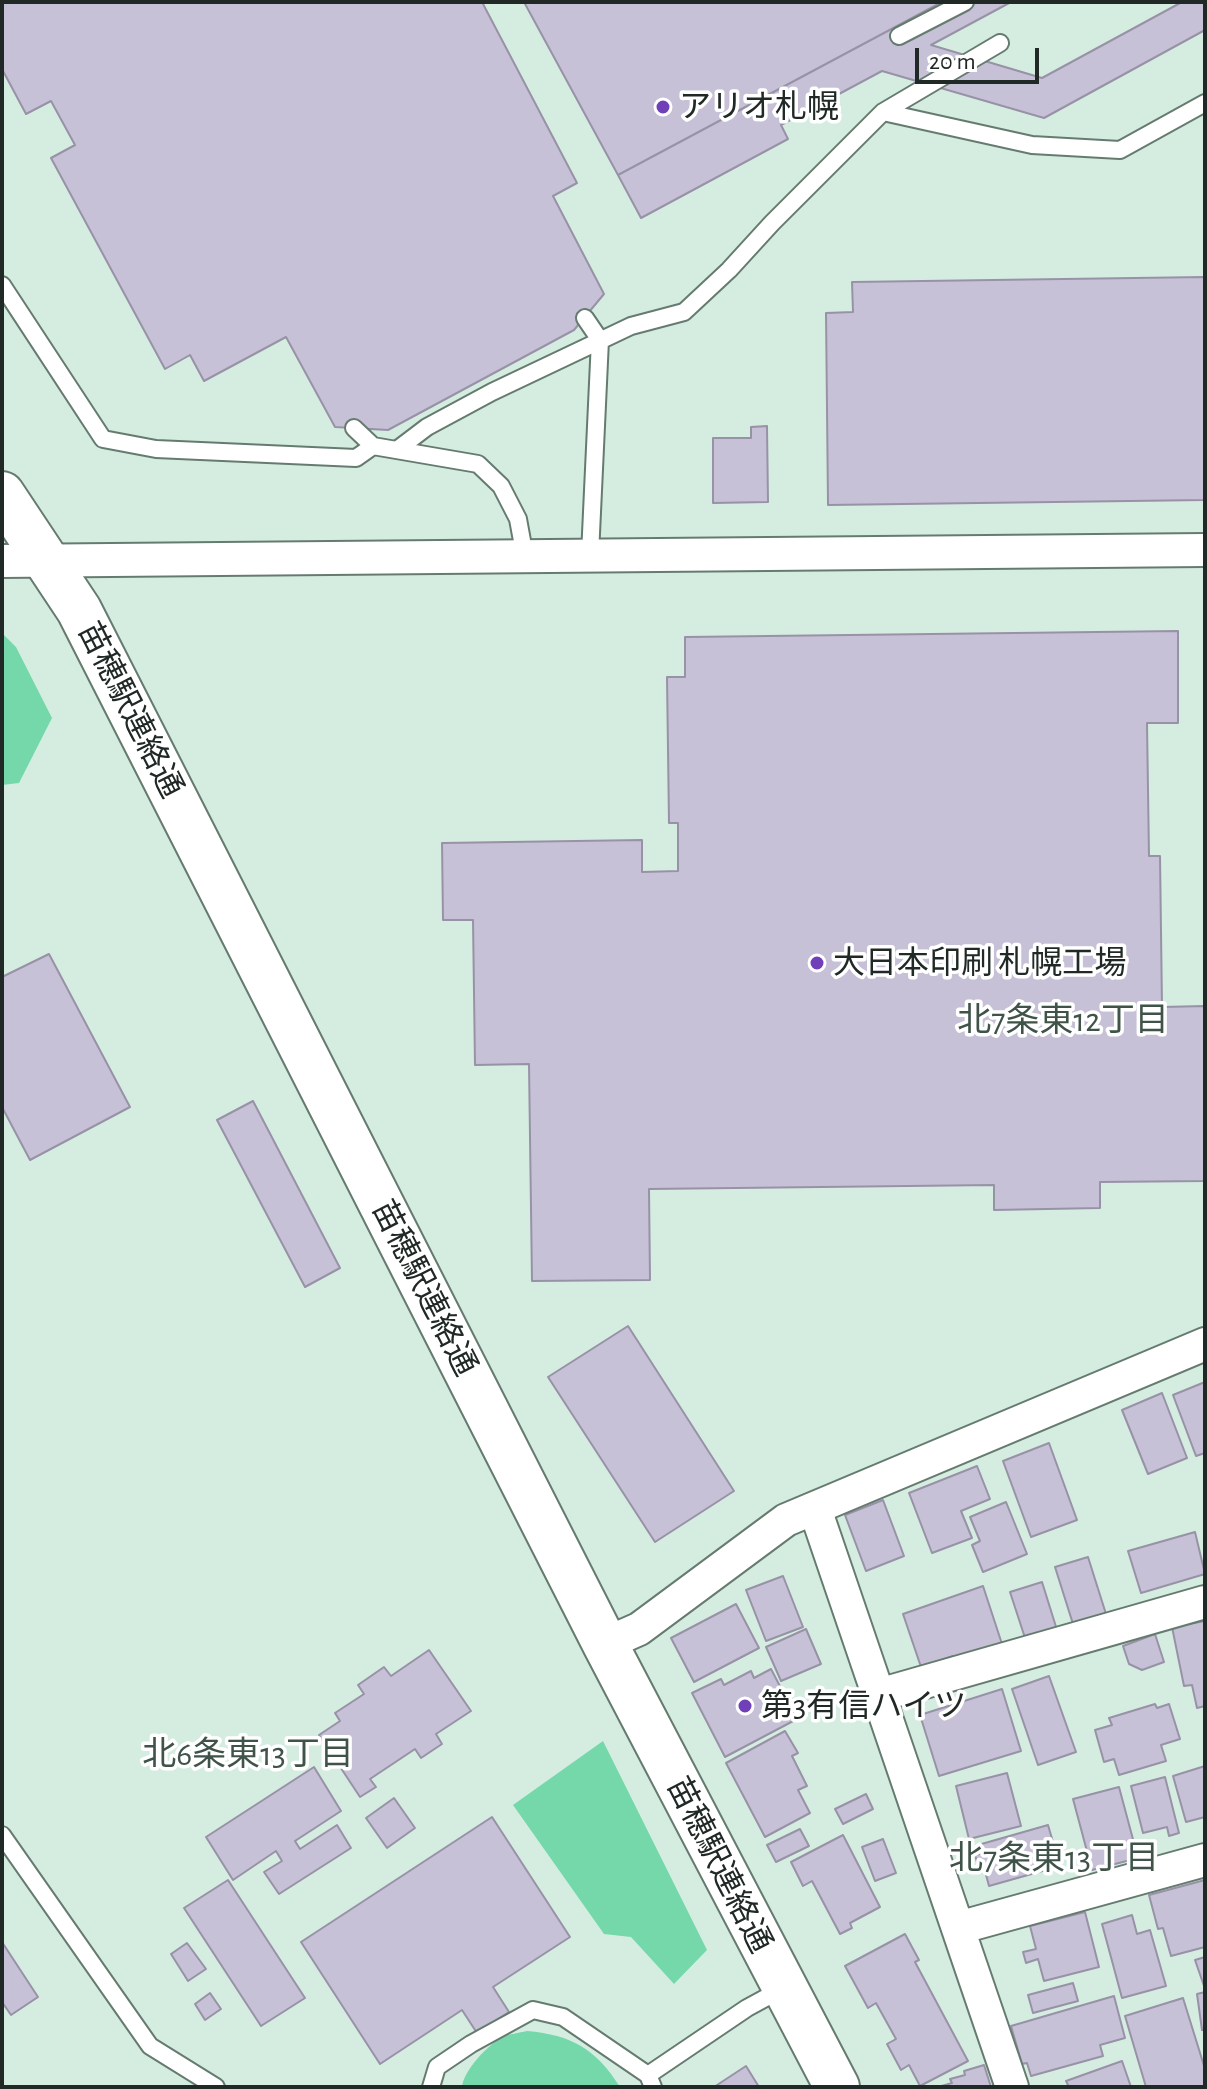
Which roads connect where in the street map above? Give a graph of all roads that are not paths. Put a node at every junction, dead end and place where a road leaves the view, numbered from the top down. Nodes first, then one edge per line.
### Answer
1 (965, 2) edge
2 (899, 36) dead end
3 (1000, 43) dead end
4 (1205, 103) edge
5 (883, 112) junction
6 (2, 285) edge
7 (585, 318) dead end
8 (600, 340) junction
9 (354, 428) dead end
10 (373, 446) junction
11 (398, 449) junction
12 (2, 494) edge
13 (1205, 550) edge
14 (590, 555) junction
15 (525, 557) junction
16 (46, 560) junction
17 (2, 561) edge
18 (1205, 1344) edge
19 (815, 1509) junction
20 (1205, 1602) edge
21 (605, 1644) junction
22 (879, 1695) junction
23 (2, 1835) edge
24 (1205, 1860) edge
25 (958, 1928) junction
26 (783, 1988) junction
27 (650, 2081) edge
28 (216, 2087) edge
29 (431, 2087) edge
30 (837, 2087) edge
31 (1012, 2087) edge

1 - 2 lane
3 - 5 lane
4 - 5 lane
5 - 8 lane
6 - 10 lane
7 - 8 lane
8 - 11 lane
8 - 14 lane
9 - 10 lane
10 - 11 lane
11 - 15 lane
12 - 16 street, 苗穂駅連絡通
13 - 14 street
14 - 15 street
15 - 16 street
16 - 17 street
16 - 21 street, 苗穂駅連絡通
18 - 19 street
19 - 21 street
19 - 22 street
20 - 22 street
21 - 26 street, 苗穂駅連絡通
22 - 25 street
23 - 28 lane
24 - 25 street
25 - 31 street
26 - 27 lane
26 - 30 street, 苗穂駅連絡通
27 - 29 lane

